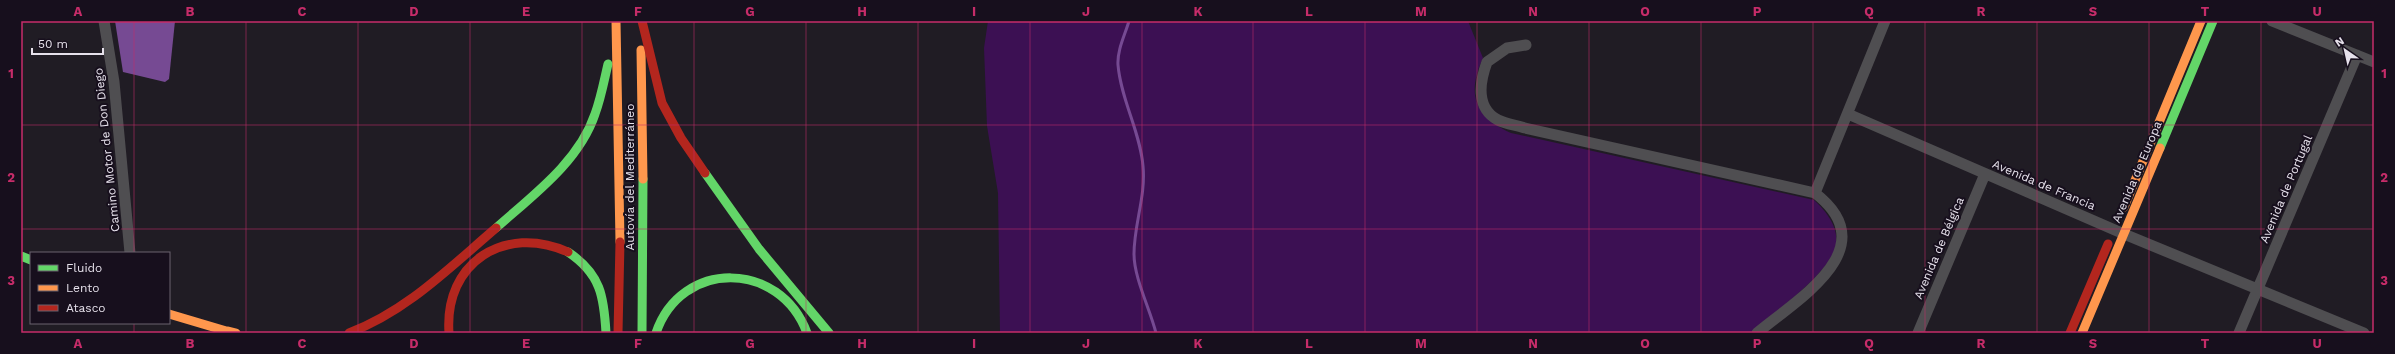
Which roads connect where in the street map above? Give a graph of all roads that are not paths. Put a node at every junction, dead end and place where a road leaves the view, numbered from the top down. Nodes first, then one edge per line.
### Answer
1 (104, 21) edge
2 (607, 21) edge
3 (616, 21) edge
4 (641, 21) edge
5 (1885, 21) edge
6 (2201, 21) edge
7 (2214, 21) edge
8 (2272, 21) edge
9 (1526, 45) dead end
10 (2357, 55) junction
11 (2374, 62) edge
12 (608, 64) junction
13 (1848, 114) junction
14 (609, 158) dead end
15 (1985, 174) junction
16 (1815, 193) junction
17 (2119, 225) junction
18 (130, 252) edge
19 (610, 260) dead end
20 (2258, 288) junction
21 (170, 315) edge
22 (170, 315) edge
23 (233, 332) edge
24 (218, 333) edge
25 (349, 333) edge
26 (449, 333) edge
27 (606, 333) edge
28 (609, 333) edge
29 (618, 333) edge
30 (642, 333) edge
31 (656, 333) edge
32 (807, 333) edge
33 (828, 333) edge
34 (1757, 333) edge
35 (1918, 333) edge
36 (2070, 333) edge
37 (2082, 333) edge
38 (2239, 333) edge
39 (2364, 333) edge

1 - 18 street, Camino Motor de Don Diego
2 - 12 main road
3 - 29 main road, Autovía del Mediterráneo
4 - 30 main road, Autovía del Mediterráneo
4 - 33 main road
5 - 13 street
6 - 17 main road, Avenida de Europa
7 - 17 main road, Avenida de Europa
8 - 10 street
9 - 16 street
10 - 11 street
10 - 20 street, Avenida de Portugal
12 - 14 main road
12 - 25 main road
13 - 15 street, Avenida de Francia
13 - 16 street
15 - 17 street, Avenida de Francia
15 - 35 street, Avenida de Bélgica
16 - 34 street
17 - 20 street, Avenida de Francia
17 - 36 main road, Avenida de Europa
17 - 37 main road, Avenida de Europa
19 - 28 main road
20 - 38 street, Avenida de Portugal
20 - 39 street, Avenida de Francia
21 - 23 main road
22 - 24 main road
26 - 27 main road
31 - 32 main road

